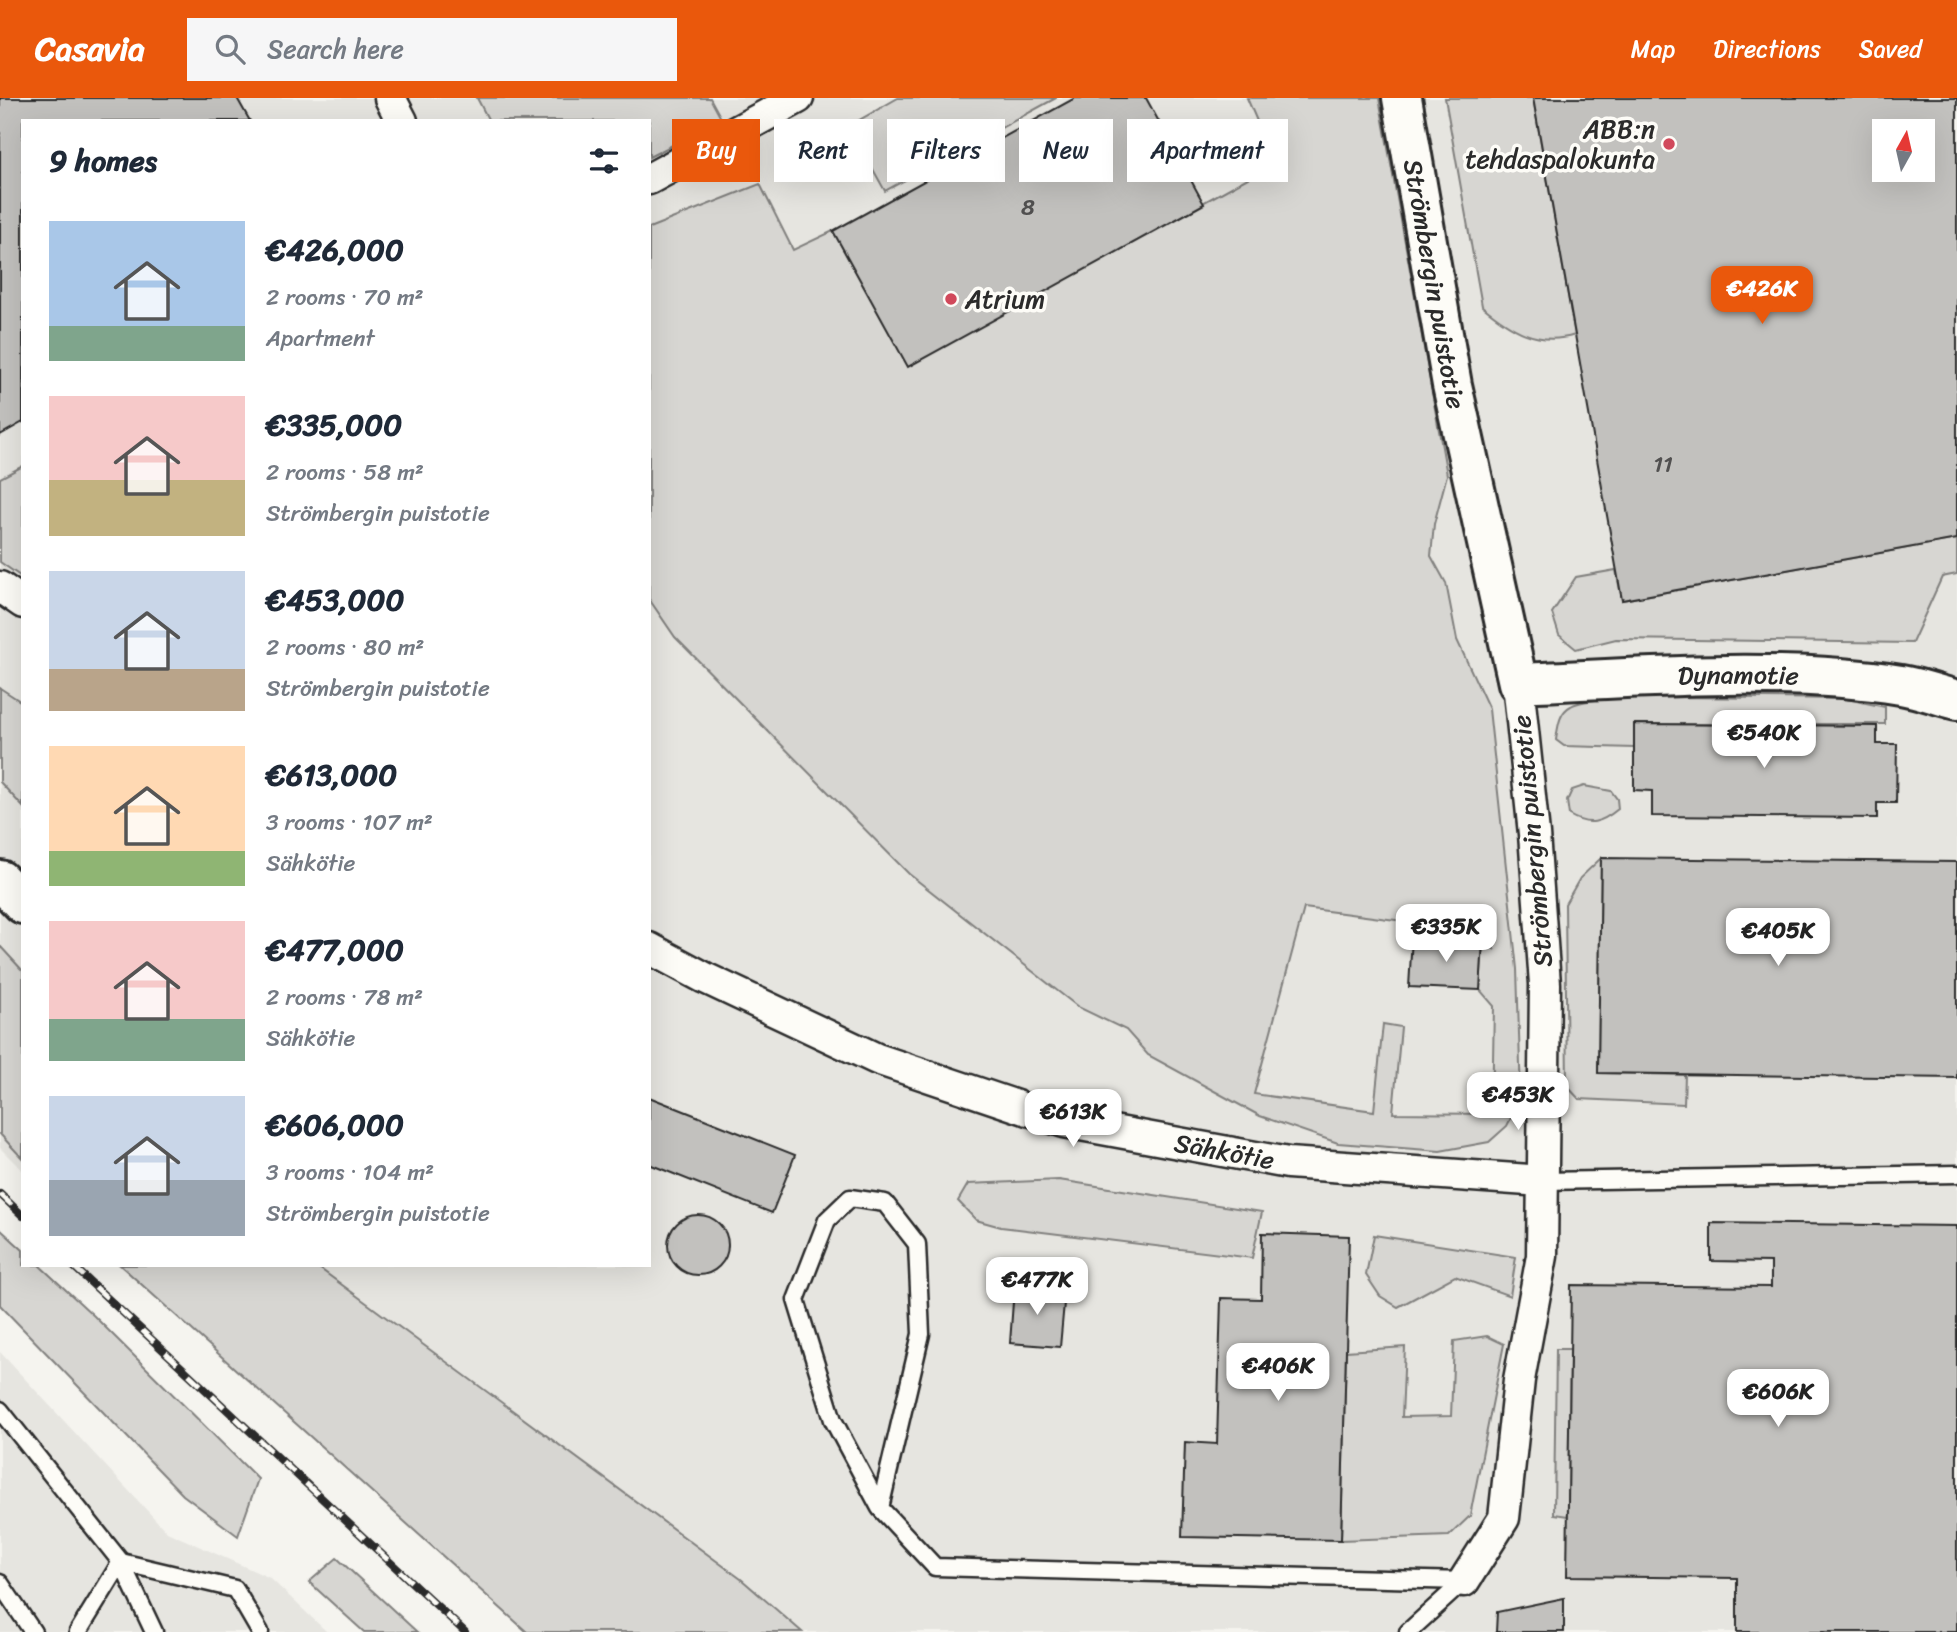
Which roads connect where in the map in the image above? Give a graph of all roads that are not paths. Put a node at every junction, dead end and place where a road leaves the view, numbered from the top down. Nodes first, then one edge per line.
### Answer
1 (390, 98) edge
2 (798, 98) edge
3 (1402, 98) edge
4 (401, 119) edge
5 (651, 178) edge
6 (0, 587) edge
7 (21, 602) edge
8 (1518, 683) junction
9 (1957, 700) edge
10 (0, 880) edge
11 (21, 902) edge
12 (651, 949) edge
13 (1957, 1174) edge
14 (1543, 1181) junction
15 (0, 1410) edge
16 (880, 1508) junction
17 (121, 1562) junction
18 (1464, 1581) junction
19 (0, 1583) edge
20 (33, 1632) edge
21 (78, 1632) edge
22 (154, 1632) edge
23 (260, 1632) edge
24 (1408, 1632) edge

1 - 4 street
2 - 5 street
3 - 8 street, Strömbergin puistotie
6 - 7 street
8 - 9 street, Dynamotie
8 - 14 street, Strömbergin puistotie
10 - 11 street
12 - 14 street, Sähkötie
13 - 14 lane
14 - 18 street, Strömbergin puistotie
15 - 17 lane
16 - 16 lane
16 - 18 lane
17 - 21 lane
17 - 22 lane
17 - 23 lane
18 - 24 lane
19 - 20 lane

